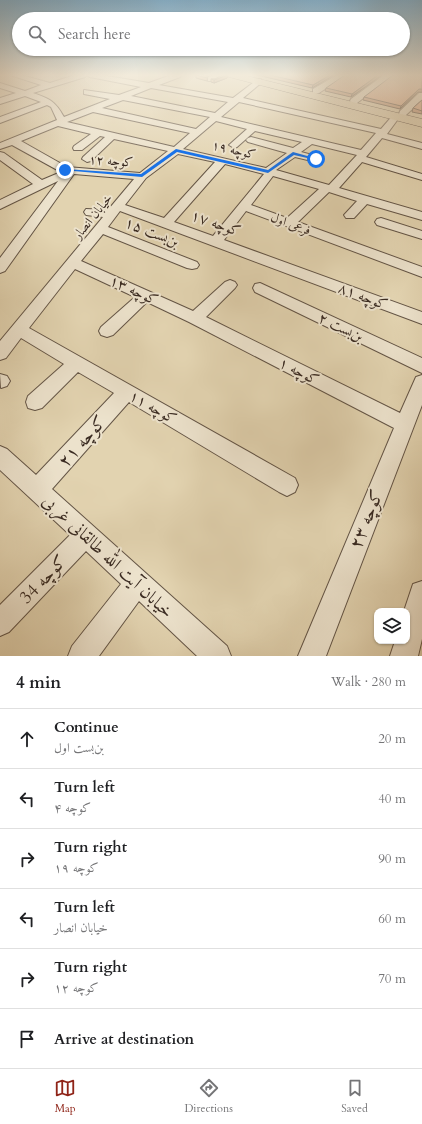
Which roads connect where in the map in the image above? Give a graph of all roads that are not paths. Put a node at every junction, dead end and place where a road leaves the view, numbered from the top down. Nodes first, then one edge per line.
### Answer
1 (40, 106) edge
2 (53, 106) edge
3 (101, 106) edge
4 (162, 106) edge
5 (229, 106) edge
6 (269, 106) edge
7 (365, 106) edge
8 (369, 106) edge
9 (410, 106) edge
10 (93, 109) junction
11 (306, 112) junction
12 (400, 115) junction
13 (216, 117) junction
14 (422, 117) edge
15 (295, 121) dead end
16 (59, 122) junction
17 (422, 122) edge
18 (1, 124) edge
19 (44, 124) junction
20 (254, 127) junction
21 (98, 130) junction
22 (198, 132) junction
23 (382, 133) junction
24 (112, 136) junction
25 (76, 137) dead end
26 (250, 140) dead end
27 (310, 141) junction
28 (5, 143) edge
29 (234, 146) dead end
30 (422, 146) edge
31 (78, 148) dead end
32 (176, 150) junction
33 (294, 153) junction
34 (0, 155) edge
35 (362, 156) junction
36 (87, 159) dead end
37 (316, 159) dead end
38 (222, 161) junction
39 (71, 171) junction
40 (270, 171) junction
41 (142, 176) junction
42 (422, 177) edge
43 (41, 184) junction
44 (330, 188) junction
45 (0, 194) edge
46 (12, 199) junction
47 (365, 199) junction
48 (0, 205) edge
49 (244, 206) junction
50 (115, 210) junction
51 (90, 212) dead end
52 (350, 215) dead end
53 (422, 216) edge
54 (381, 222) dead end
55 (289, 223) junction
56 (167, 224) junction
57 (100, 228) junction
58 (420, 240) edge
59 (216, 241) junction
60 (72, 262) junction
61 (192, 265) dead end
62 (0, 268) edge
63 (422, 272) edge
64 (303, 273) joint
65 (230, 285) dead end
66 (260, 288) dead end
67 (145, 296) junction
68 (195, 318) junction
69 (422, 318) edge
70 (19, 329) junction
71 (107, 331) dead end
72 (0, 353) edge
73 (77, 362) junction
74 (422, 366) edge
75 (422, 382) edge
76 (127, 392) junction
77 (35, 402) dead end
78 (404, 424) junction
79 (2, 461) edge
80 (287, 485) dead end
81 (37, 490) junction
82 (86, 535) junction
83 (138, 583) junction
84 (421, 600) edge
85 (0, 623) edge
86 (82, 656) edge
87 (217, 656) edge
88 (312, 656) edge
89 (404, 656) edge

1 - 18 street
2 - 16 street
3 - 10 street
4 - 13 street
5 - 13 street, خیابان انصار
6 - 11 street
7 - 12 main road
8 - 12 main road
9 - 12 street
10 - 16 street
10 - 22 street
11 - 15 street
11 - 23 street
12 - 14 main road
12 - 17 main road
12 - 23 street
13 - 20 street
13 - 22 street, خیابان انصار
16 - 19 street
16 - 21 street, کوچه ۱۹
19 - 25 street
19 - 28 street
20 - 27 street
20 - 29 street
21 - 24 street, کوچه ۱۹
21 - 31 street
22 - 32 street, خیابان انصار
23 - 30 street
23 - 35 street
24 - 32 street, کوچه ۱۹
24 - 36 street
26 - 33 street
27 - 33 street
27 - 35 street
28 - 39 street, کوچه ۱۲
32 - 38 street, کوچه ۱۹
32 - 41 street, خیابان انصار
33 - 37 street
33 - 40 street
34 - 43 street
35 - 42 street
35 - 44 street
38 - 40 street, کوچه ۱۹
38 - 56 street
39 - 41 street, کوچه ۱۲
39 - 43 street
39 - 62 street
40 - 44 street, کوچه ۱۹
40 - 49 street
41 - 50 street, خیابان انصار
43 - 46 street
44 - 47 street, کوچه ۱۹
44 - 55 street
45 - 46 street
46 - 48 street
47 - 52 street
47 - 53 street, کوچه ۱۹
49 - 55 street, فرعی اول
49 - 59 street
50 - 51 street, کوچه ۱۷
50 - 56 street, کوچه ۱۷
50 - 57 street, خیابان انصار
54 - 58 street
55 - 63 street, فرعی اول
56 - 59 street, کوچه ۱۷
57 - 60 street, خیابان انصار
57 - 61 street, بن‌بست ۱۵
59 - 64 street, کوچه ۱۷
60 - 67 street, کوچه ۱۳
60 - 70 street, خیابان انصار
64 - 69 street, کوچه ۸۱
65 - 68 street
66 - 74 street, بن‌بست ۲
67 - 68 street, کوچه ۱۳
67 - 71 street
68 - 78 street, کوچه ۱
70 - 72 street, خیابان انصار
70 - 73 street, کوچه ۱۱
73 - 76 street, کوچه ۱۱
73 - 77 street
75 - 78 street, کوچه ۲۳
76 - 80 street, کوچه ۱۱
76 - 81 street, کوچه ۲۱
78 - 88 street, کوچه ۲۳
79 - 81 street, خیابان آیت الله طالقانی غربی
81 - 82 street, خیابان آیت الله طالقانی غربی
82 - 83 street, خیابان آیت الله طالقانی غربی
82 - 85 street, کوچه 34
83 - 86 street
83 - 87 street, خیابان آیت الله طالقانی غربی
84 - 89 street

